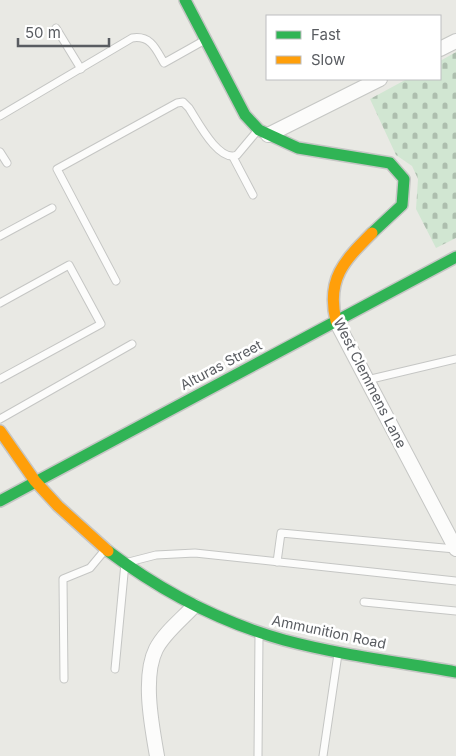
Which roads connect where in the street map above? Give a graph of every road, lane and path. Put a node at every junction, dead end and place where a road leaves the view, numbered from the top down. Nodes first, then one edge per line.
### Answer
1 (184, 0) edge
2 (56, 28) dead end
3 (205, 40) junction
4 (456, 41) edge
5 (441, 48) edge
6 (81, 68) junction
7 (378, 80) edge
8 (0, 116) edge
9 (263, 133) junction
10 (0, 152) edge
11 (233, 157) junction
12 (6, 163) dead end
13 (253, 195) dead end
14 (52, 208) dead end
15 (0, 236) edge
16 (456, 257) edge
17 (116, 281) dead end
18 (0, 302) edge
19 (336, 321) junction
20 (132, 344) dead end
21 (456, 359) edge
22 (0, 379) edge
23 (367, 380) junction
24 (0, 419) edge
25 (0, 431) edge
26 (35, 481) junction
27 (0, 501) edge
28 (106, 548) junction
29 (456, 549) edge
30 (277, 562) junction
31 (125, 563) junction
32 (456, 581) edge
33 (364, 602) dead end
34 (194, 606) junction
35 (456, 611) edge
36 (259, 632) junction
37 (339, 651) junction
38 (115, 669) dead end
39 (456, 672) edge
40 (64, 679) dead end
41 (157, 756) edge
42 (258, 756) edge
43 (323, 756) edge

1 - 3 street, West Clemmens Lane
2 - 6 lane
3 - 6 lane
3 - 9 street, West Clemmens Lane
4 - 5 street
6 - 8 lane
7 - 9 street
9 - 11 lane
9 - 19 street, West Clemmens Lane
10 - 12 lane
11 - 13 lane
11 - 17 lane
14 - 15 lane
16 - 19 street, Alturas Street
18 - 22 lane
19 - 23 street, West Clemmens Lane
19 - 26 street, Alturas Street
20 - 24 lane
21 - 23 lane
23 - 29 street, West Clemmens Lane
25 - 26 street, Ammunition Road
26 - 27 street, Alturas Street
26 - 28 street, Ammunition Road
28 - 31 street, Ammunition Road
28 - 40 lane
29 - 30 lane
30 - 31 lane
30 - 32 lane
31 - 34 street, Ammunition Road
31 - 38 lane
33 - 35 lane
34 - 36 street, Ammunition Road
34 - 41 street
36 - 37 street, Ammunition Road
36 - 42 lane
37 - 39 street, Ammunition Road
37 - 43 lane

